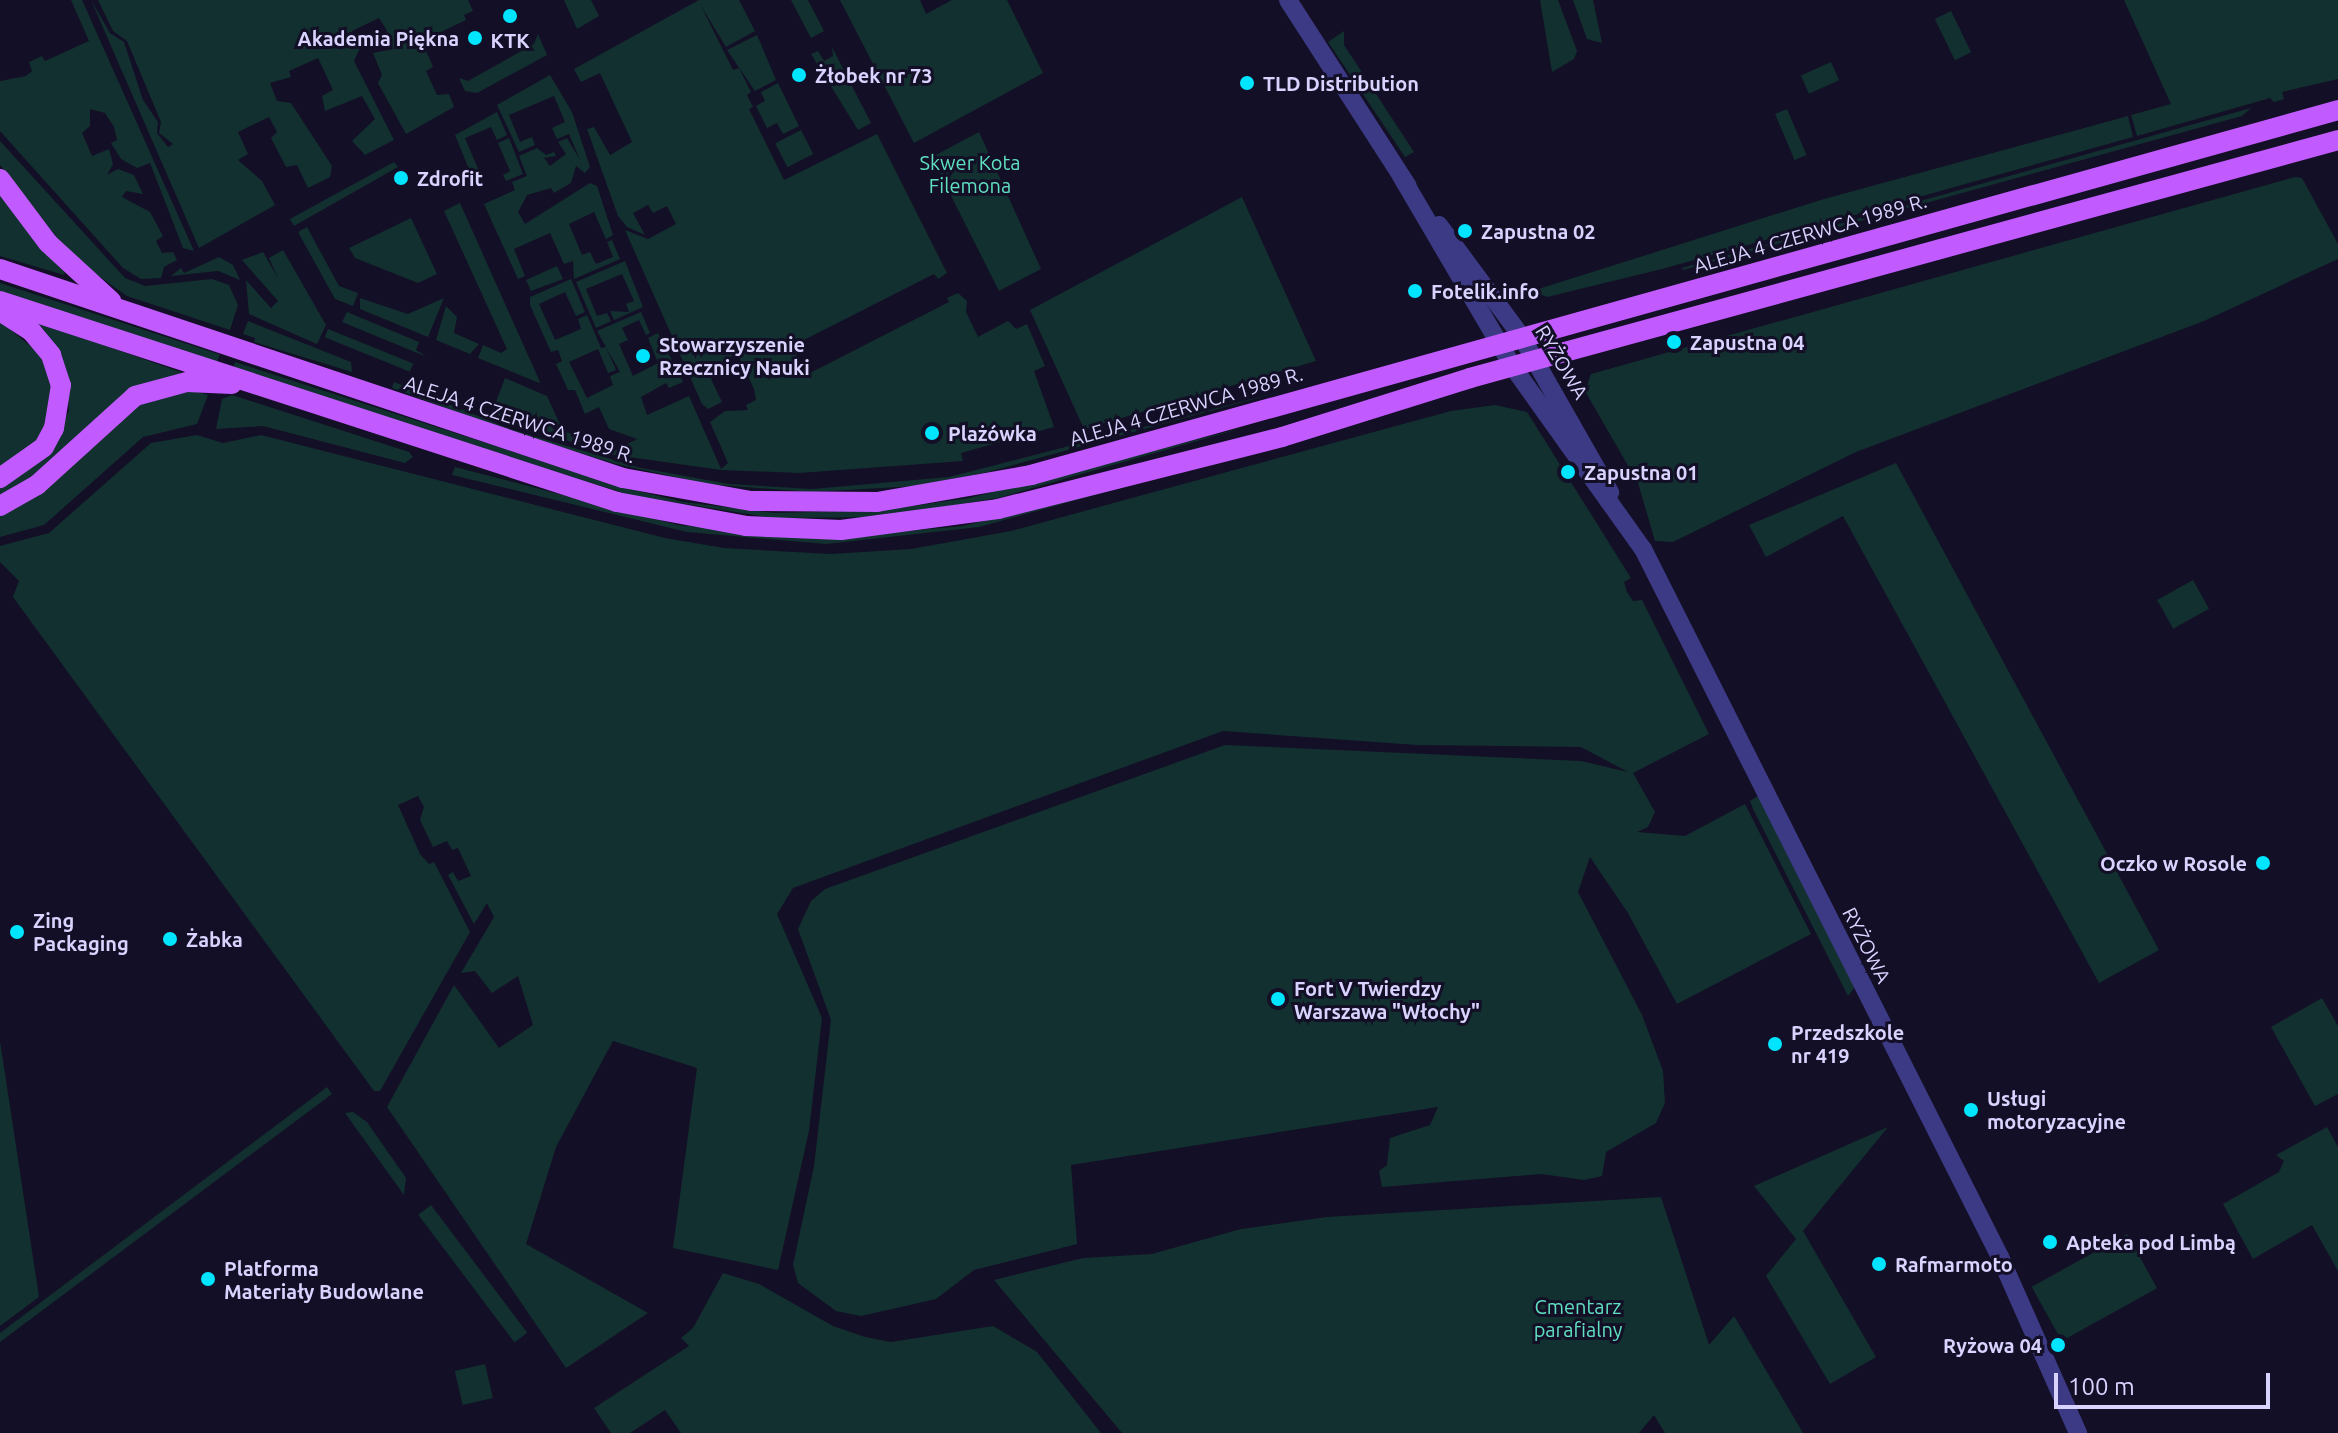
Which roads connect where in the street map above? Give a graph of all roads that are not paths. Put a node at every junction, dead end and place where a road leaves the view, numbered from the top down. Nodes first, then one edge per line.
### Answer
1 (1288, 0) edge
2 (2338, 110) edge
3 (2338, 140) edge
4 (1401, 176) junction
5 (0, 179) edge
6 (0, 269) edge
7 (0, 301) edge
8 (0, 311) edge
9 (128, 312) junction
10 (1521, 336) junction
11 (1498, 342) junction
12 (1536, 362) junction
13 (1513, 367) junction
14 (256, 386) junction
15 (0, 478) edge
16 (1613, 503) junction
17 (0, 506) edge
18 (2071, 1411) junction
19 (2078, 1433) edge
20 (2091, 1433) edge

1 - 4 street, RYŻOWA
2 - 10 main road, ALEJA 4 CZERWCA 1989 R.
3 - 12 main road
4 - 10 street, RYŻOWA
4 - 11 street, RYŻOWA
5 - 9 main road
6 - 9 main road, ALEJA 4 CZERWCA 1989 R.
7 - 14 main road
8 - 15 main road
9 - 11 main road, ALEJA 4 CZERWCA 1989 R.
10 - 11 main road, ALEJA 4 CZERWCA 1989 R.
10 - 12 street, RYŻOWA
11 - 13 street, RYŻOWA
12 - 13 main road
12 - 16 street, RYŻOWA
13 - 14 main road
13 - 16 street, RYŻOWA
14 - 17 main road
16 - 18 street, RYŻOWA
18 - 19 street, RYŻOWA
18 - 20 street, RYŻOWA

